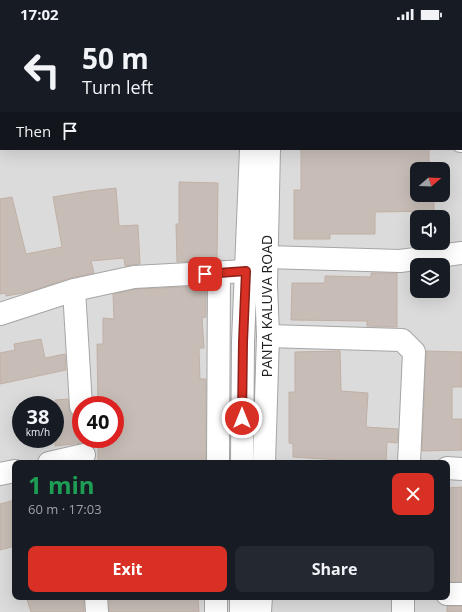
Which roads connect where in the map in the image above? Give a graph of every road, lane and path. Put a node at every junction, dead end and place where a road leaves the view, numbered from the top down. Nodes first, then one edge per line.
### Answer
1 (251, 150) edge
2 (270, 150) edge
3 (462, 253) edge
4 (266, 257) junction
5 (246, 271) junction
6 (219, 273) junction
7 (74, 290) junction
8 (0, 314) edge
9 (268, 336) junction
10 (80, 396) edge
11 (84, 452) edge
12 (59, 460) edge
13 (218, 460) edge
14 (242, 460) edge
15 (264, 460) edge
16 (409, 460) edge
17 (450, 468) edge
18 (462, 469) edge
19 (12, 472) edge
20 (0, 474) edge
21 (450, 594) edge
22 (462, 594) edge
23 (96, 600) edge
24 (216, 600) edge
25 (241, 600) edge
26 (261, 600) edge
27 (403, 600) edge
28 (98, 612) edge
29 (216, 612) edge
30 (241, 612) edge
31 (260, 612) edge
32 (403, 612) edge

1 - 5 street, PANTA KALUVA ROAD
2 - 4 street, PANTA KALUVA ROAD
3 - 4 street
4 - 9 street, PANTA KALUVA ROAD
5 - 6 street
5 - 14 street, PANTA KALUVA ROAD
6 - 7 street
6 - 13 street
7 - 8 street
7 - 10 street
9 - 15 street, PANTA KALUVA ROAD
9 - 16 street
11 - 12 street
17 - 18 street
19 - 20 street
21 - 22 street
23 - 28 street
24 - 29 street
25 - 30 street
26 - 31 street
27 - 32 street

